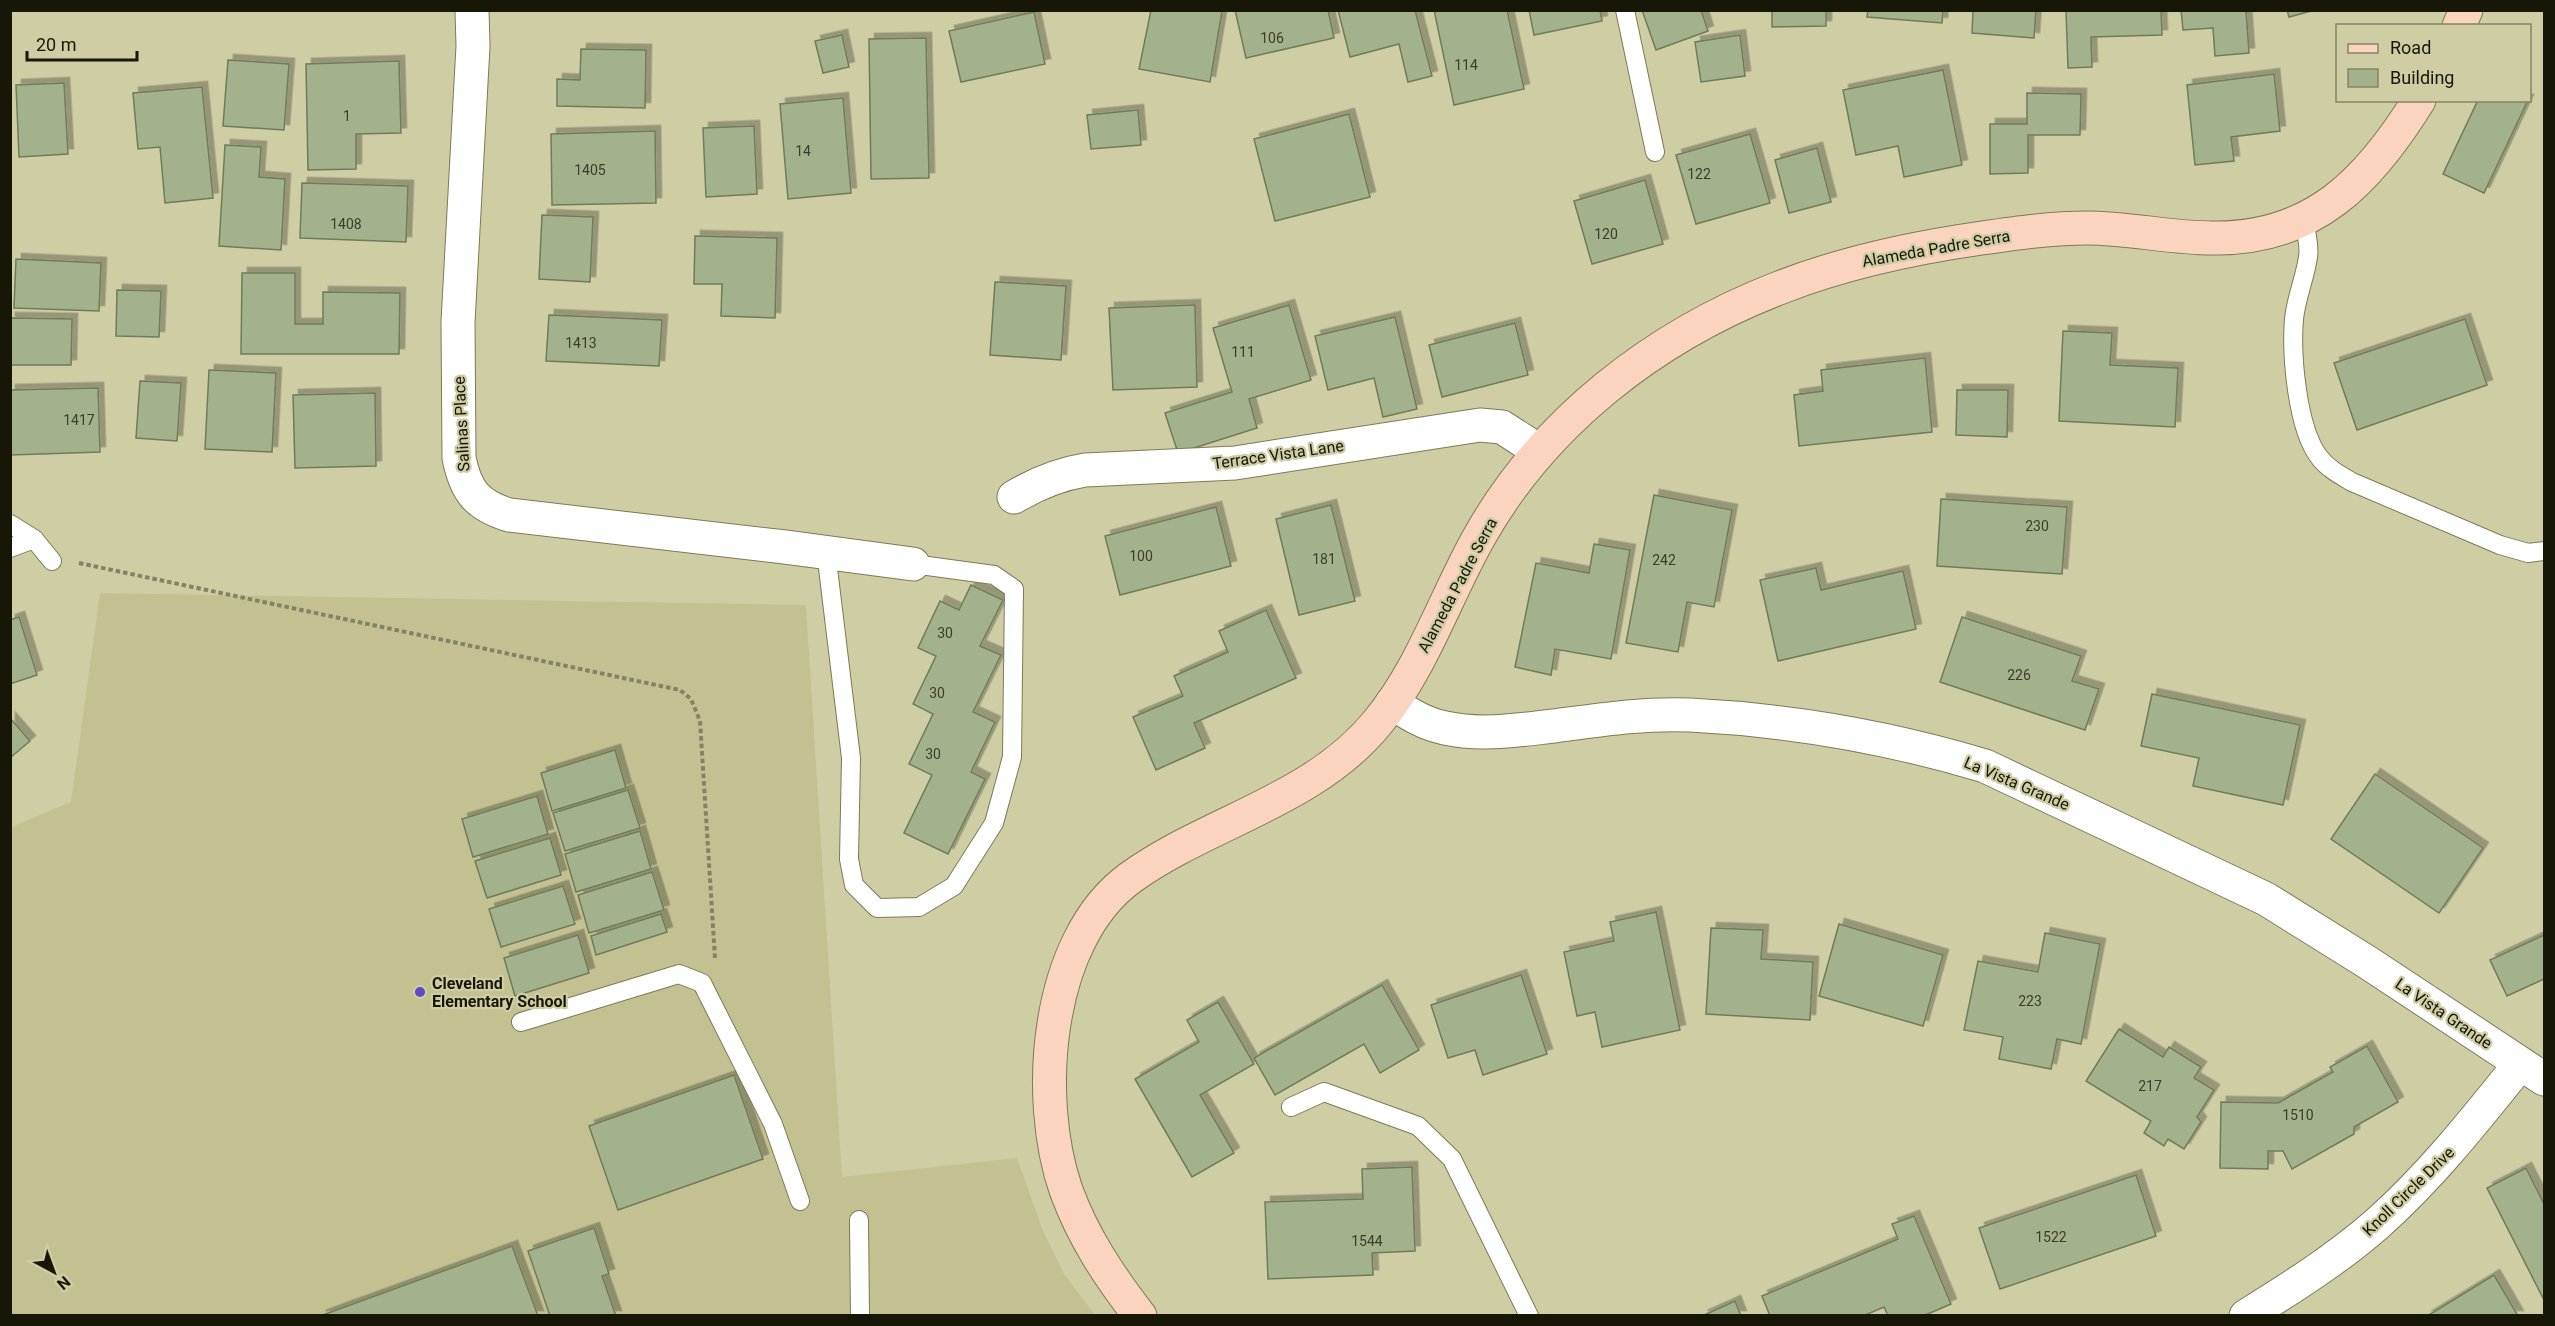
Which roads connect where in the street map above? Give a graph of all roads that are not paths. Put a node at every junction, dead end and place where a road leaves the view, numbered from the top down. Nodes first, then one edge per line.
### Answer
1 (472, 10) edge
2 (1625, 10) edge
3 (2466, 10) edge
4 (2460, 24) edge
5 (2418, 102) edge
6 (1655, 152) dead end
7 (2304, 221) junction
8 (1539, 451) junction
9 (1014, 497) dead end
10 (10, 524) edge
11 (34, 539) junction
12 (10, 548) edge
13 (2544, 551) edge
14 (826, 552) junction
15 (52, 561) road end
16 (913, 564) joint
17 (1392, 703) junction
18 (520, 1022) dead end
19 (2532, 1071) edge
20 (1291, 1107) dead end
21 (800, 1201) dead end
22 (859, 1220) dead end
23 (860, 1316) edge
24 (1140, 1316) edge
25 (1529, 1316) edge
26 (2246, 1316) edge

1 - 14 street, Salinas Place
2 - 6 lane
3 - 4 street
5 - 7 street, Alameda Padre Serra
7 - 8 street, Alameda Padre Serra
7 - 13 lane
8 - 9 street, Terrace Vista Lane
8 - 17 street, Alameda Padre Serra
10 - 11 lane
11 - 12 lane
11 - 15 lane
14 - 16 street, Salinas Place
14 - 16 lane
17 - 19 street, La Vista Grande
17 - 24 street, Alameda Padre Serra
18 - 21 lane
19 - 26 street, Knoll Circle Drive
20 - 25 lane
22 - 23 lane

